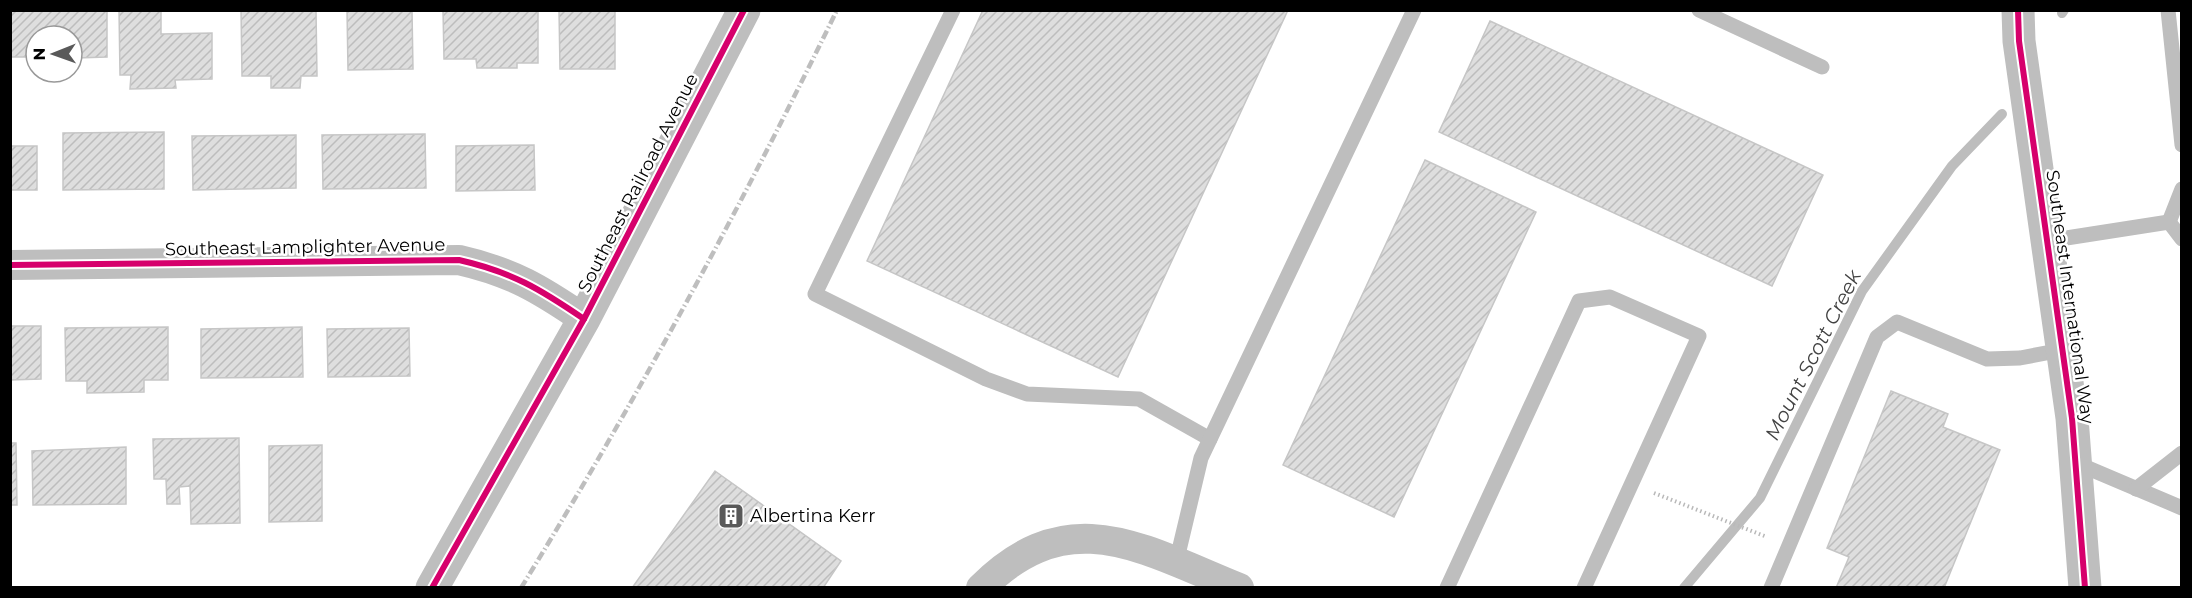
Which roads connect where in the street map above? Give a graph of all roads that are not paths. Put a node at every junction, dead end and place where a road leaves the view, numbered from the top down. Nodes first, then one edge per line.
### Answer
1 (744, 10) edge
2 (953, 10) edge
3 (1414, 10) edge
4 (1699, 10) edge
5 (2018, 10) edge
6 (2168, 10) edge
7 (1822, 67) dead end
8 (2181, 145) edge
9 (2181, 189) edge
10 (2169, 222) junction
11 (2181, 239) edge
12 (2047, 241) junction
13 (10, 265) edge
14 (584, 319) junction
15 (2062, 350) junction
16 (1210, 439) junction
17 (2181, 453) edge
18 (2076, 463) junction
19 (2136, 489) junction
20 (2181, 508) edge
21 (1176, 563) junction
22 (432, 588) edge
23 (981, 588) edge
24 (1239, 588) edge
25 (1447, 588) edge
26 (1584, 588) edge
27 (1771, 588) edge
28 (2085, 588) edge

1 - 14 street, Southeast Railroad Avenue
2 - 16 lane
3 - 16 lane
4 - 7 lane
5 - 12 street, Southeast International Way
6 - 8 lane
9 - 10 lane
10 - 11 lane
10 - 12 lane
12 - 15 street, Southeast International Way
13 - 14 street, Southeast Lamplighter Avenue
14 - 22 street, Southeast Railroad Avenue
15 - 18 street, Southeast International Way
15 - 27 lane
16 - 21 lane
17 - 19 lane
18 - 19 lane
18 - 28 street, Southeast International Way
19 - 20 lane
21 - 23 street
21 - 24 street
25 - 26 lane

